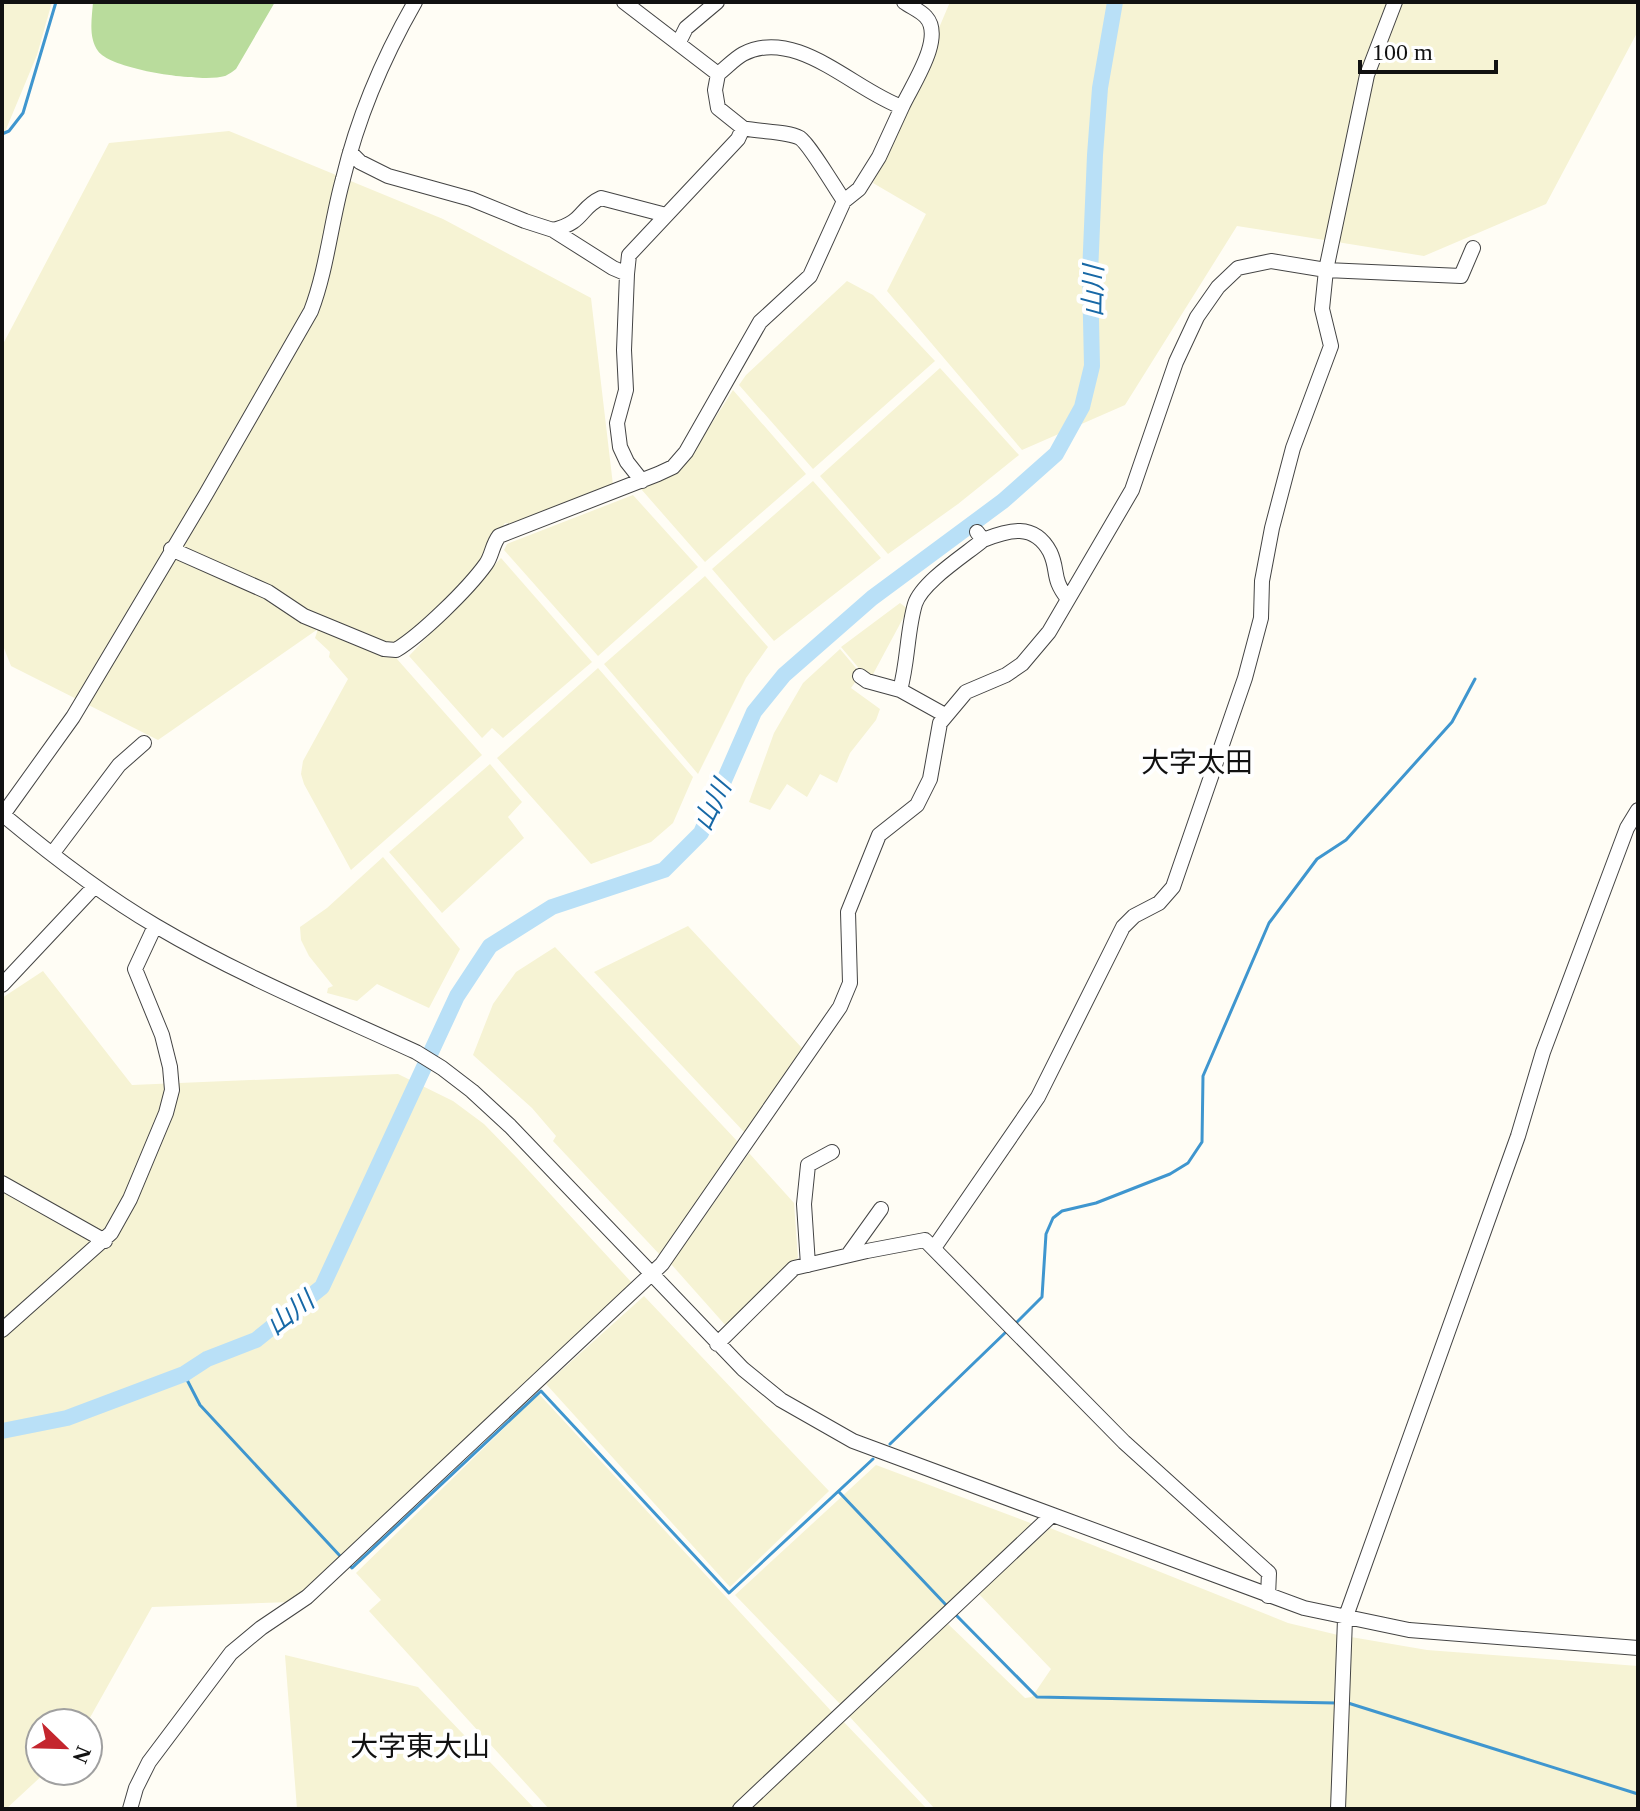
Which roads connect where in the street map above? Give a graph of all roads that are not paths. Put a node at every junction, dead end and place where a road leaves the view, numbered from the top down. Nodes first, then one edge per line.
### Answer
1 (415, 2) edge
2 (624, 2) edge
3 (717, 2) edge
4 (904, 2) edge
5 (1395, 2) edge
6 (679, 42) junction
7 (718, 74) junction
8 (902, 107) junction
9 (743, 128) junction
10 (350, 152) junction
11 (844, 201) junction
12 (666, 215) junction
13 (553, 230) junction
14 (1473, 248) dead end
15 (1326, 270) junction
16 (627, 274) junction
17 (642, 481) junction
18 (171, 549) junction
19 (1068, 599) junction
20 (860, 676) dead end
21 (900, 690) junction
22 (945, 715) junction
23 (144, 743) dead end
24 (1638, 810) edge
25 (3, 815) edge
26 (52, 854) junction
27 (95, 886) junction
28 (155, 926) junction
29 (2, 985) edge
30 (832, 1152) dead end
31 (2, 1183) edge
32 (881, 1209) dead end
33 (105, 1241) junction
34 (934, 1248) junction
35 (848, 1255) junction
36 (808, 1265) junction
37 (652, 1276) junction
38 (2, 1330) edge
39 (717, 1344) junction
40 (1052, 1515) junction
41 (1268, 1596) junction
42 (1345, 1619) junction
43 (1638, 1648) edge
44 (130, 1809) edge
45 (740, 1809) edge
46 (1338, 1809) edge

1 - 10 street
2 - 6 street
3 - 6 street
4 - 8 street
5 - 15 street
6 - 7 street
7 - 8 street
7 - 9 street
8 - 11 street
9 - 11 street
9 - 12 street
10 - 13 street
10 - 18 street
11 - 17 street
12 - 13 street
12 - 16 street
13 - 16 street
14 - 15 street
15 - 19 street
15 - 34 street
16 - 17 street
17 - 18 street
18 - 25 street
19 - 21 street
19 - 22 street
20 - 21 street
21 - 22 street
22 - 37 street
23 - 26 street
24 - 42 street
25 - 26 street
26 - 27 street
27 - 28 street
27 - 29 street
28 - 33 street
28 - 37 street
30 - 36 street
31 - 33 street
32 - 35 street
33 - 38 street
34 - 35 street
34 - 41 street
35 - 36 street
36 - 39 street
37 - 39 street
37 - 44 street
39 - 40 street
40 - 41 street
40 - 45 street
41 - 42 street
42 - 43 street
42 - 46 street

